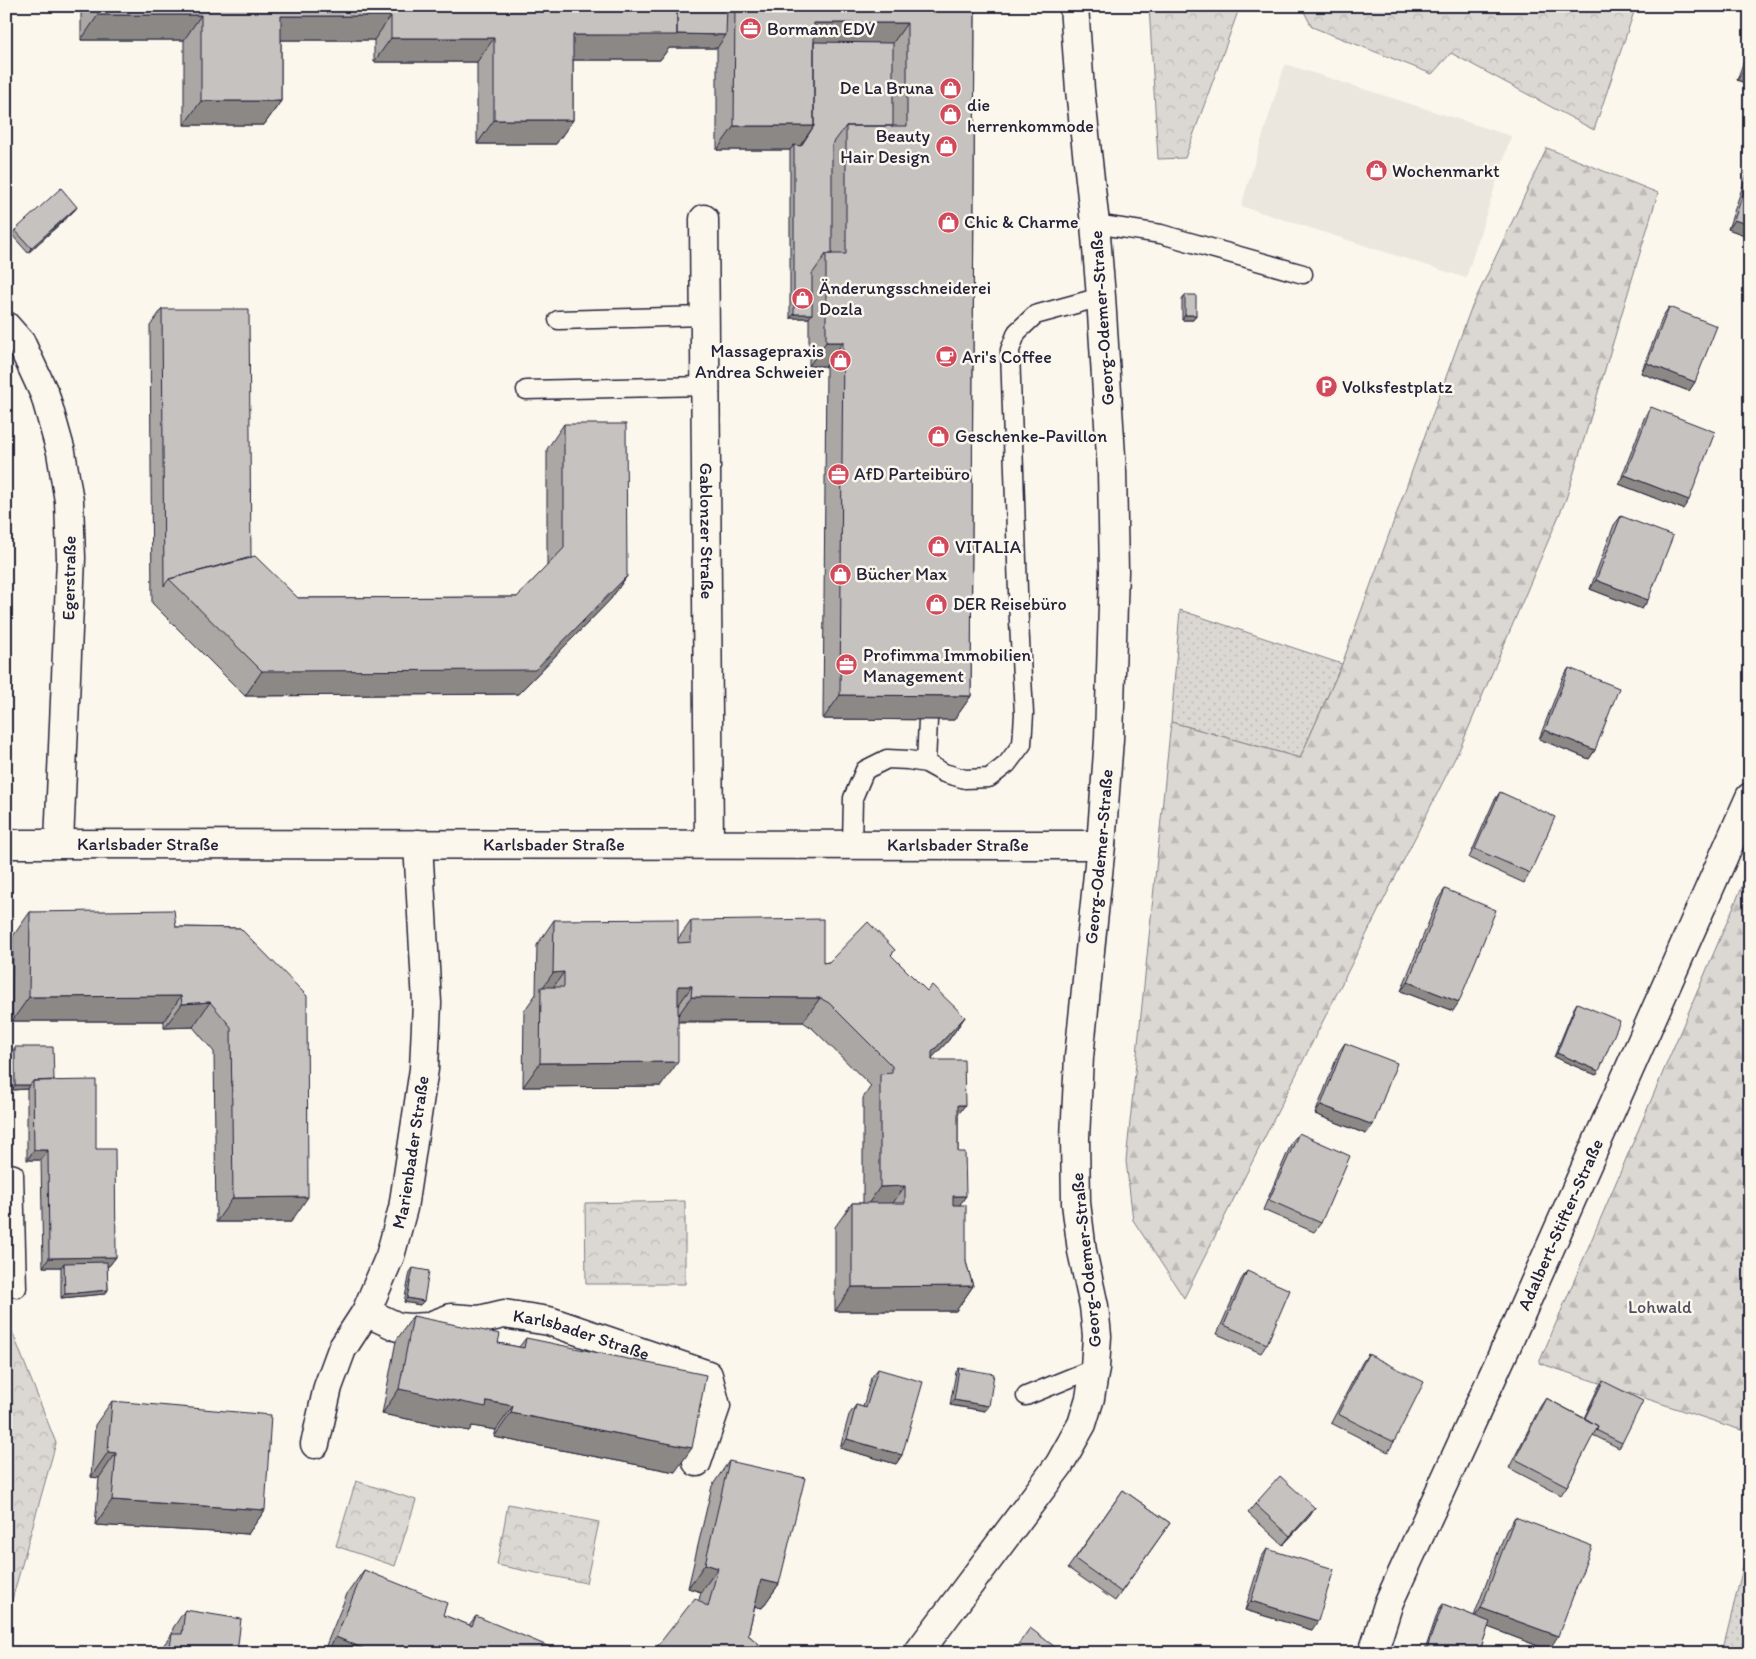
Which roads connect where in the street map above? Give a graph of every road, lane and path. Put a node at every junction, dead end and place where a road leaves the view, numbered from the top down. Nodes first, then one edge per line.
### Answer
1 (1074, 6) edge
2 (704, 219) dead end
3 (1095, 224) junction
4 (1303, 274) dead end
5 (1101, 297) junction
6 (705, 316) junction
7 (558, 320) dead end
8 (6, 326) edge
9 (705, 386) junction
10 (526, 390) dead end
11 (928, 720) edge
12 (926, 764) junction
13 (1750, 797) edge
14 (59, 843) junction
15 (6, 844) edge
16 (418, 844) junction
17 (709, 844) junction
18 (852, 844) junction
19 (1101, 845) junction
20 (6, 1172) edge
21 (17, 1288) dead end
22 (366, 1312) junction
23 (1095, 1368) junction
24 (1026, 1396) dead end
25 (315, 1444) dead end
26 (697, 1462) edge
27 (918, 1653) edge
28 (1373, 1653) edge

1 - 3 street, Georg-Odemer-Straße
2 - 6 street, Gablonzer Straße
3 - 4 lane
3 - 5 street, Georg-Odemer-Straße
5 - 12 lane
5 - 19 street, Georg-Odemer-Straße
6 - 7 lane
6 - 9 street, Gablonzer Straße
8 - 14 street, Egerstraße
9 - 10 lane
9 - 17 street, Gablonzer Straße
11 - 12 lane
12 - 18 lane
13 - 28 street, Adalbert-Stifter-Straße
14 - 15 street, Karlsbader Straße
14 - 16 street, Karlsbader Straße
16 - 17 street, Karlsbader Straße
16 - 22 street, Marienbader Straße
17 - 18 street, Karlsbader Straße
18 - 19 street, Karlsbader Straße
19 - 23 street, Georg-Odemer-Straße
20 - 21 lane
22 - 25 street, Marienbader Straße
22 - 26 street, Karlsbader Straße
23 - 24 lane
23 - 27 street, Georg-Odemer-Straße

